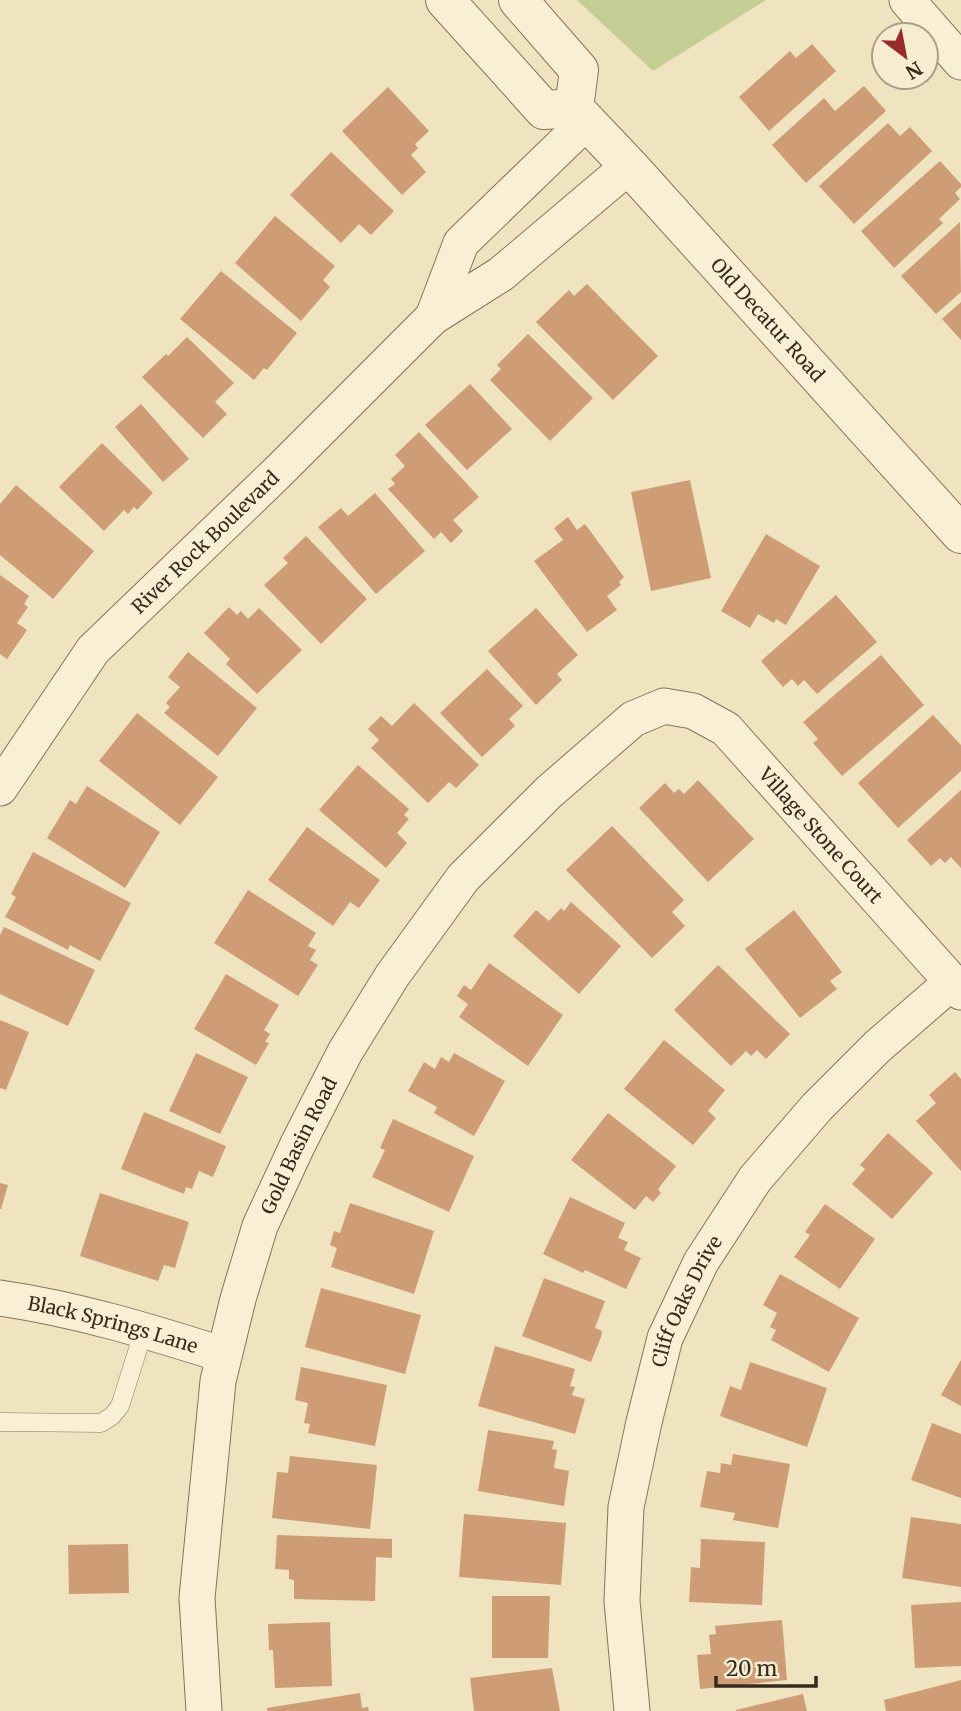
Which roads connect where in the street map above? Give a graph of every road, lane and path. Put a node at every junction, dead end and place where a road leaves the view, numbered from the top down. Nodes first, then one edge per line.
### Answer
1 (445, 0) edge
2 (518, 0) edge
3 (907, 0) edge
4 (961, 62) edge
5 (580, 115) junction
6 (629, 166) junction
7 (433, 317) junction
8 (961, 534) edge
9 (664, 706) joint
10 (0, 788) edge
11 (956, 987) edge
12 (0, 1298) edge
13 (144, 1330) junction
14 (224, 1356) junction
15 (0, 1422) edge
16 (204, 1711) edge
17 (632, 1711) edge

1 - 5 street
2 - 5 street
3 - 4 street
5 - 6 street, Old Decatur Road
5 - 7 street, River Rock Boulevard
6 - 7 street, River Rock Boulevard
6 - 8 street, Old Decatur Road
7 - 10 street, River Rock Boulevard
9 - 11 street, Village Stone Court
9 - 14 street, Gold Basin Road
11 - 17 street, Cliff Oaks Drive
12 - 13 street, Black Springs Lane
13 - 14 street, Black Springs Lane
13 - 15 lane
14 - 16 street, Gold Basin Road

